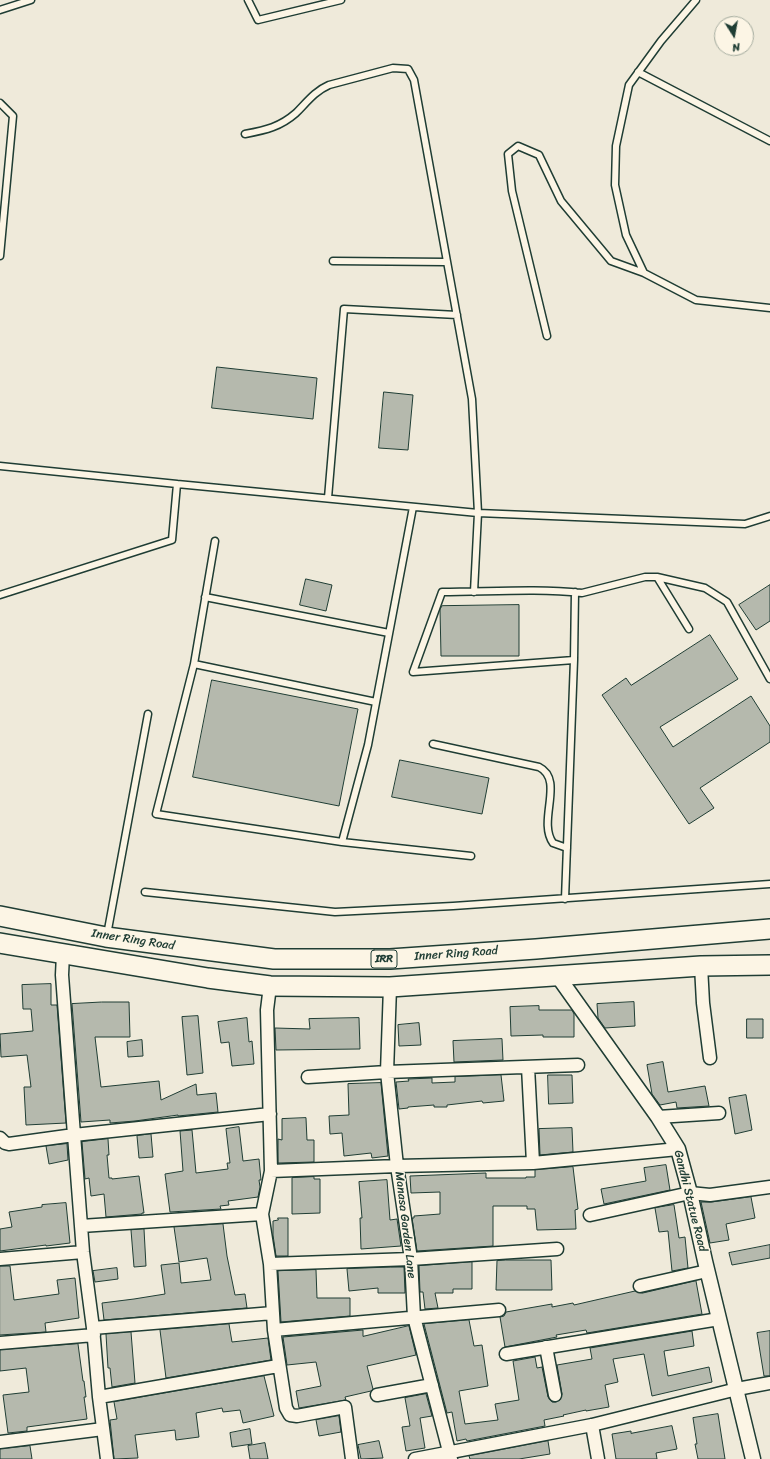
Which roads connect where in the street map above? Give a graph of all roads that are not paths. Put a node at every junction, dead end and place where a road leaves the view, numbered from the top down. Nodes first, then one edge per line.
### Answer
1 (31, 0) edge
2 (248, 0) edge
3 (341, 0) edge
4 (696, 0) edge
5 (0, 10) edge
6 (638, 72) junction
7 (0, 103) edge
8 (245, 134) dead end
9 (770, 141) edge
10 (0, 256) edge
11 (332, 261) dead end
12 (446, 262) junction
13 (644, 273) junction
14 (770, 308) edge
15 (458, 315) junction
16 (547, 336) dead end
17 (0, 466) edge
18 (177, 484) junction
19 (328, 498) junction
20 (413, 507) junction
21 (478, 514) junction
22 (770, 516) edge
23 (215, 541) dead end
24 (657, 577) junction
25 (474, 592) junction
26 (575, 592) junction
27 (0, 595) edge
28 (205, 598) junction
29 (689, 629) dead end
30 (389, 633) junction
31 (574, 660) junction
32 (194, 664) junction
33 (770, 679) edge
34 (376, 702) junction
35 (148, 714) dead end
36 (433, 744) dead end
37 (342, 842) junction
38 (567, 848) junction
39 (472, 856) dead end
40 (770, 884) edge
41 (145, 892) dead end
42 (565, 899) junction
43 (0, 916) edge
44 (770, 929) edge
45 (106, 937) junction
46 (0, 943) edge
47 (63, 954) junction
48 (770, 965) edge
49 (701, 966) junction
50 (557, 975) junction
51 (270, 986) junction
52 (390, 987) junction
53 (710, 1058) dead end
54 (578, 1064) dead end
55 (528, 1067) junction
56 (387, 1072) junction
57 (308, 1077) dead end
58 (719, 1113) dead end
59 (270, 1114) junction
60 (658, 1117) junction
61 (74, 1135) junction
62 (0, 1138) edge
63 (678, 1149) junction
64 (533, 1163) junction
65 (397, 1166) junction
66 (271, 1171) junction
67 (770, 1187) edge
68 (690, 1193) junction
69 (262, 1214) junction
70 (590, 1215) dead end
71 (81, 1226) junction
72 (557, 1249) dead end
73 (83, 1252) junction
74 (0, 1259) edge
75 (411, 1259) junction
76 (270, 1264) junction
77 (707, 1271) junction
78 (640, 1286) dead end
79 (499, 1310) dead end
80 (273, 1313) junction
81 (414, 1317) junction
82 (719, 1319) junction
83 (274, 1330) junction
84 (94, 1331) junction
85 (0, 1342) edge
86 (546, 1348) junction
87 (506, 1354) dead end
88 (278, 1366) junction
89 (770, 1383) edge
90 (432, 1386) junction
91 (737, 1389) junction
92 (377, 1395) dead end
93 (555, 1395) dead end
94 (99, 1397) junction
95 (592, 1425) junction
96 (103, 1429) junction
97 (0, 1442) edge
98 (451, 1455) edge
99 (107, 1459) edge
100 (352, 1459) edge
101 (415, 1459) edge
102 (598, 1459) edge
103 (753, 1459) edge

1 - 5 lane
2 - 3 lane
4 - 6 lane
6 - 9 lane
6 - 13 lane
7 - 10 lane
8 - 12 lane
11 - 12 lane
12 - 15 lane
13 - 14 lane
13 - 16 lane
15 - 19 lane
15 - 21 lane
17 - 18 lane
18 - 19 lane
18 - 27 lane
19 - 20 lane
20 - 21 lane
20 - 30 lane
21 - 22 lane
21 - 25 lane
23 - 28 lane
24 - 26 lane
24 - 29 lane
24 - 33 lane
25 - 26 lane
25 - 31 lane
26 - 31 lane
28 - 30 lane
28 - 32 lane
30 - 34 lane
31 - 38 lane
32 - 34 lane
32 - 37 lane
34 - 37 lane
35 - 45 lane
36 - 38 lane
37 - 39 lane
38 - 42 lane
40 - 42 lane
41 - 42 lane
43 - 45 highway, Inner Ring Road / IRR
44 - 45 highway, Inner Ring Road / IRR
46 - 47 highway, Inner Ring Road / IRR
47 - 51 highway, Inner Ring Road / IRR
47 - 61 street
48 - 49 highway, Inner Ring Road / IRR
49 - 50 highway, Inner Ring Road / IRR
49 - 53 street
50 - 52 highway, Inner Ring Road / IRR
50 - 60 street, Gandhi Statue Road
51 - 52 highway, Inner Ring Road / IRR
51 - 59 street
52 - 56 street, Manasa Garden Lane
54 - 55 street
55 - 56 street
55 - 64 street
56 - 57 street
56 - 65 street, Manasa Garden Lane
58 - 60 street
59 - 61 street
59 - 66 street
60 - 63 street, Gandhi Statue Road
61 - 62 street
61 - 71 street
63 - 64 street
63 - 68 street, Gandhi Statue Road
64 - 65 street
65 - 66 street
65 - 75 street, Manasa Garden Lane
66 - 69 street
67 - 68 street
68 - 70 street
68 - 77 street, Gandhi Statue Road
69 - 71 street
69 - 76 street
71 - 73 street
72 - 75 street
73 - 74 street
73 - 84 street
75 - 76 street
75 - 81 street, Manasa Garden Lane
76 - 80 street
77 - 78 street
77 - 82 street, Gandhi Statue Road
79 - 81 street
80 - 83 street
80 - 84 street
81 - 83 street
81 - 90 street, Manasa Garden Lane
82 - 86 street
82 - 91 street, Gandhi Statue Road
83 - 88 street
84 - 85 street
84 - 94 street
86 - 87 street
86 - 93 street
88 - 94 street
88 - 100 street
89 - 91 street
90 - 92 street
90 - 98 street, Manasa Garden Lane
91 - 95 street
91 - 103 street, Gandhi Statue Road
94 - 96 street
95 - 98 street
95 - 102 street
96 - 97 street
96 - 99 street
98 - 101 street

